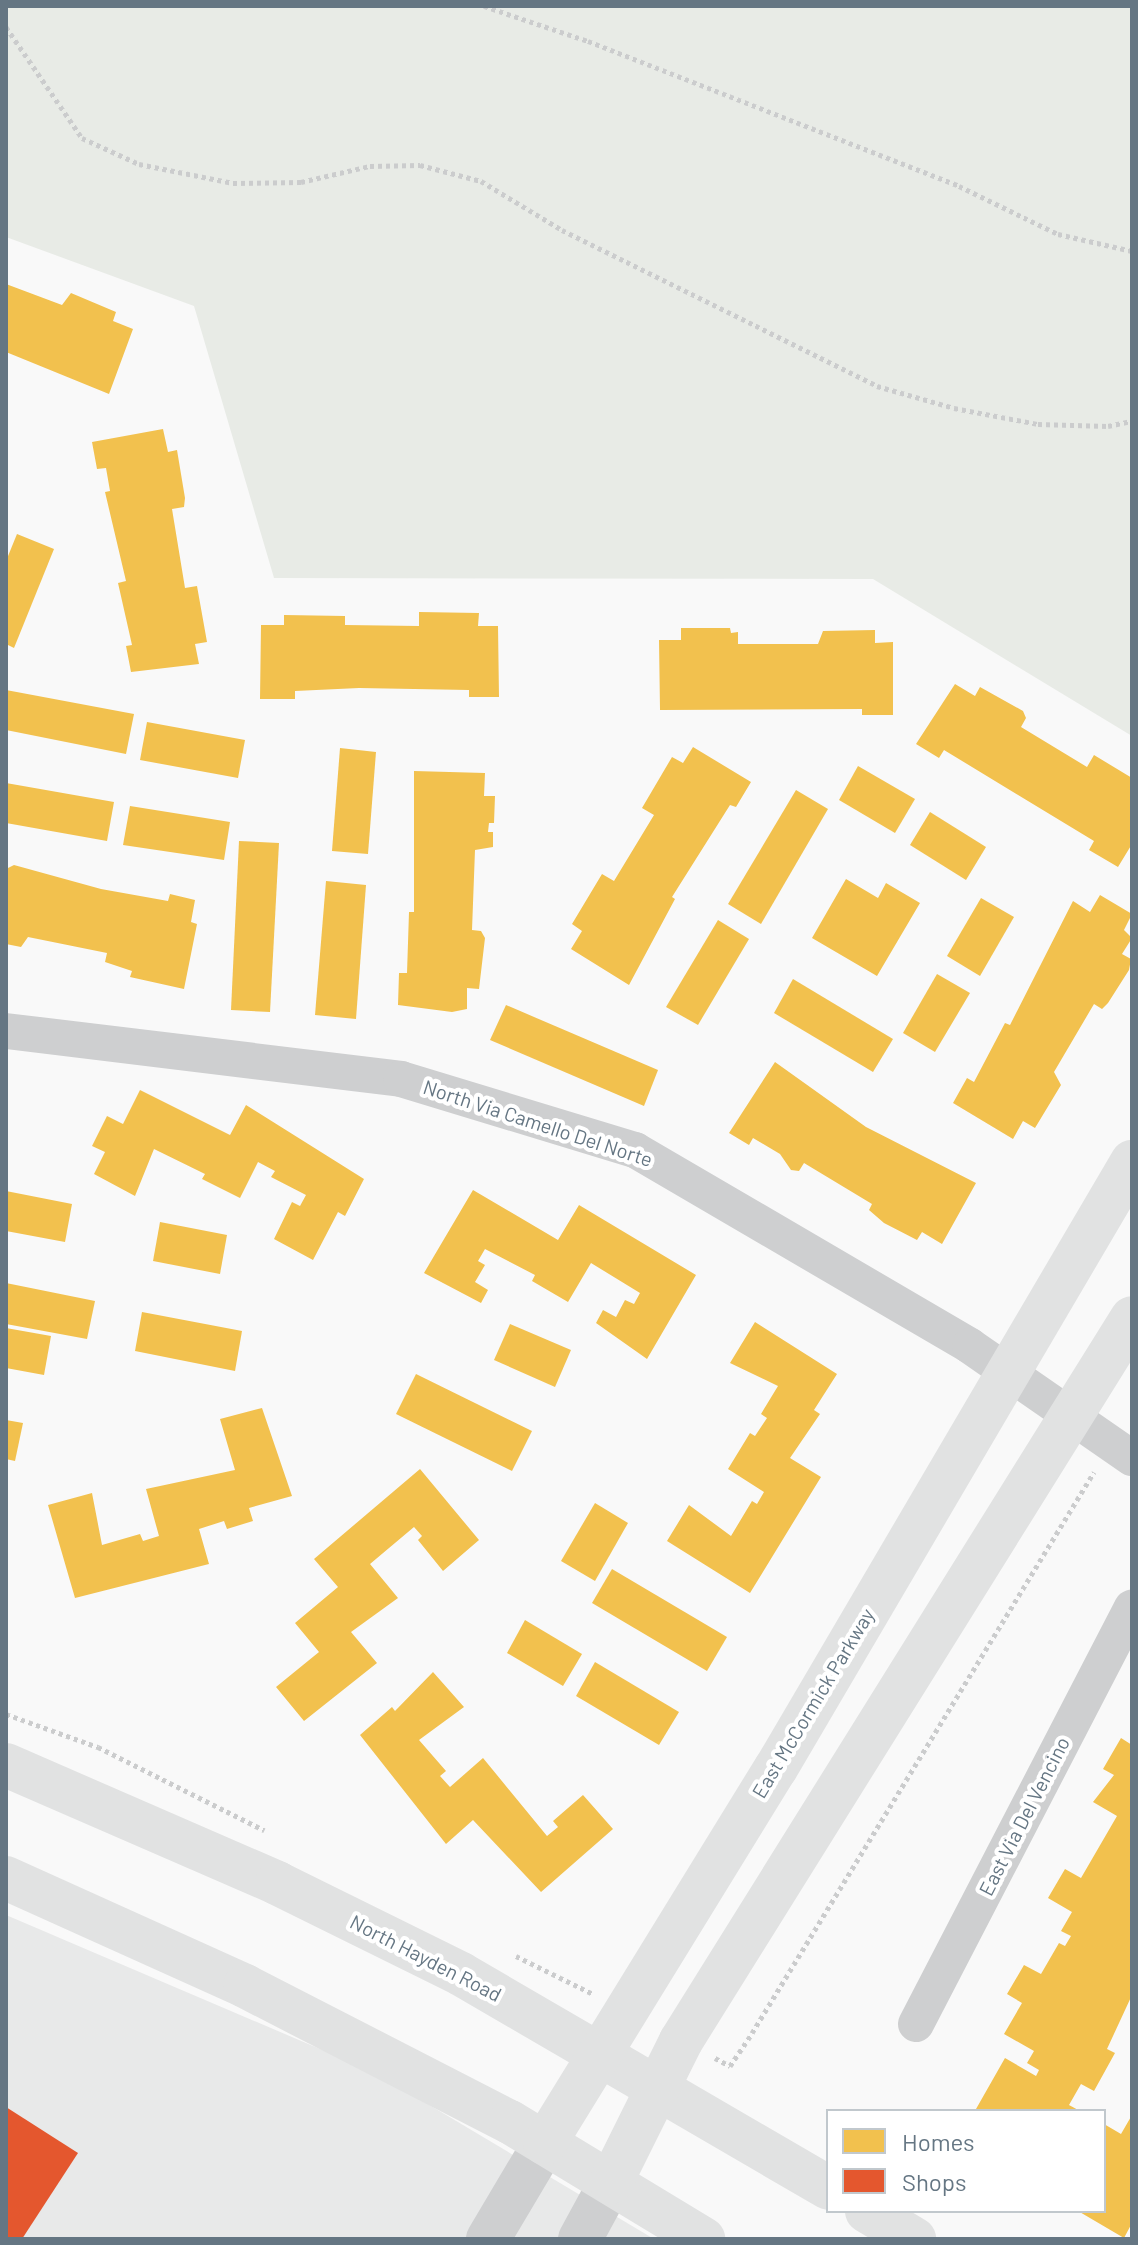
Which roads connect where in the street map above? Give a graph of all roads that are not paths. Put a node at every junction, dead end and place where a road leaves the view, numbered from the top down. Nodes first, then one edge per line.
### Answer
1 (6, 1031) edge
2 (1132, 1162) edge
3 (1132, 1318) edge
4 (1009, 1371) junction
5 (1073, 1415) junction
6 (1132, 1458) edge
7 (1132, 1608) edge
8 (6, 1765) edge
9 (6, 1878) edge
10 (916, 2024) dead end
11 (597, 2052) junction
12 (658, 2088) junction
13 (545, 2143) junction
14 (611, 2182) junction
15 (826, 2187) edge
16 (870, 2213) edge
17 (488, 2239) edge
18 (580, 2239) edge
19 (703, 2239) edge
20 (914, 2239) edge

1 - 4 street, North Via Camello Del Norte
2 - 4 main road, East McCormick Parkway
3 - 5 main road
4 - 5 street, North Via Camello Del Norte
4 - 11 main road, East McCormick Parkway
5 - 6 street, North Via Camello Del Norte
5 - 12 main road
7 - 10 street, East Via Del Vencino
8 - 11 main road, North Hayden Road
9 - 13 main road
11 - 12 main road, North Hayden Road
11 - 13 main road, East McCormick Parkway
12 - 14 main road
12 - 15 main road, North Hayden Road
13 - 14 main road
13 - 17 street, East McCormick Parkway
14 - 18 street
14 - 19 main road
16 - 20 main road

